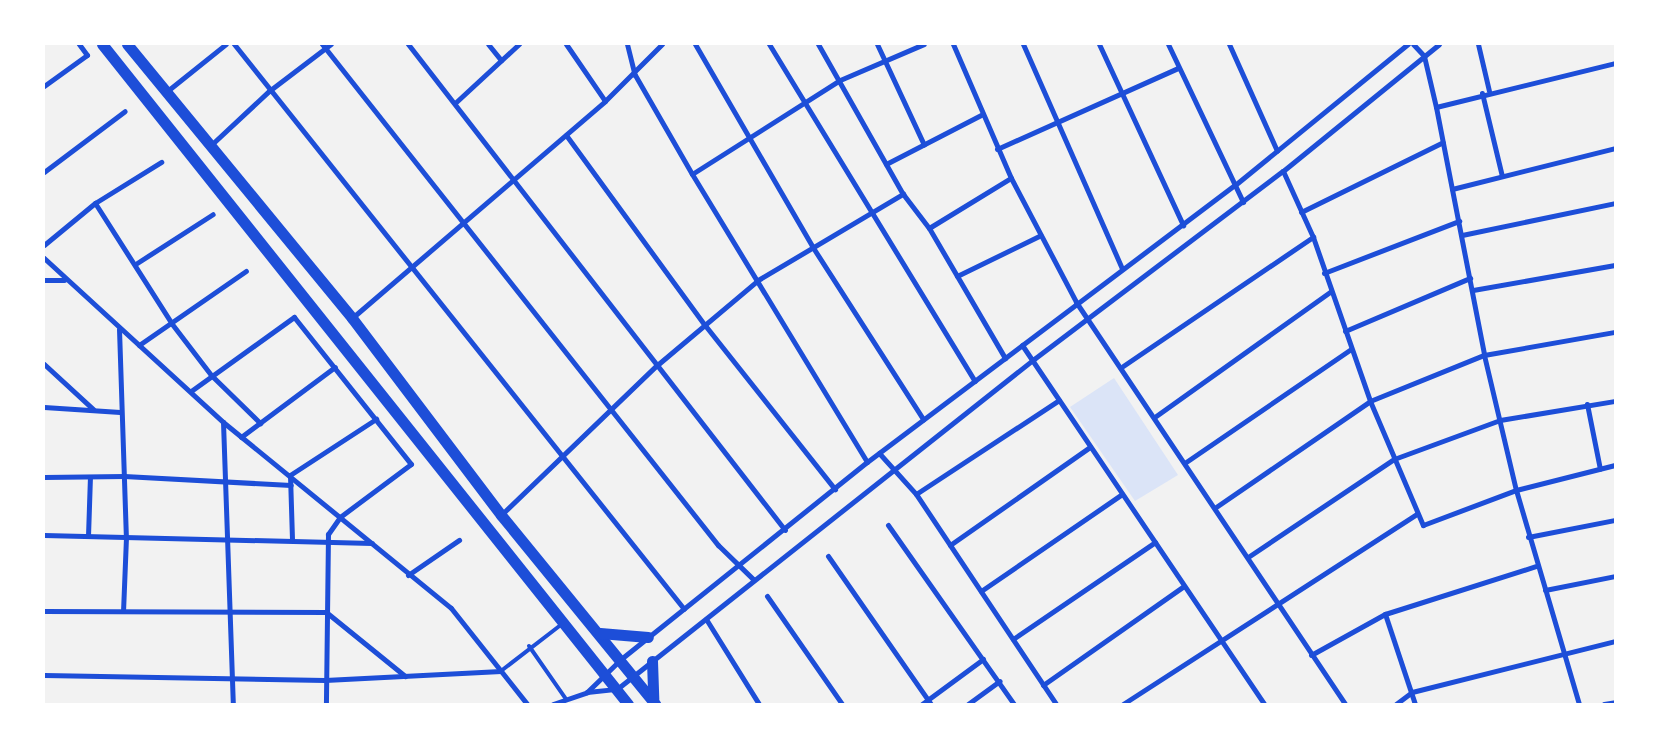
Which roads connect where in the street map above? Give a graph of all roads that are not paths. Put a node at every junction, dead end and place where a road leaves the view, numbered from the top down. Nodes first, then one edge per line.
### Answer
1 (79, 44) edge
2 (102, 44) edge
3 (127, 44) edge
4 (226, 44) edge
5 (234, 44) edge
6 (331, 44) edge
7 (408, 44) edge
8 (488, 44) edge
9 (519, 44) edge
10 (566, 44) edge
11 (627, 44) edge
12 (662, 44) edge
13 (695, 44) edge
14 (769, 44) edge
15 (818, 44) edge
16 (877, 44) edge
17 (924, 44) edge
18 (953, 44) edge
19 (1023, 44) edge
20 (1099, 44) edge
21 (1168, 44) edge
22 (1229, 44) edge
23 (1408, 44) edge
24 (1413, 44) edge
25 (1438, 44) edge
26 (1478, 44) edge
27 (324, 46) edge
28 (1424, 56) junction
29 (500, 60) junction
30 (883, 60) junction
31 (1615, 63) edge
32 (1178, 68) junction
33 (635, 74) junction
34 (840, 80) junction
35 (44, 86) edge
36 (269, 91) junction
37 (1489, 91) junction
38 (166, 92) junction
39 (1120, 92) junction
40 (1482, 93) junction
41 (606, 101) junction
42 (805, 101) junction
43 (455, 103) junction
44 (1436, 107) junction
45 (125, 111) dead end
46 (983, 114) junction
47 (1056, 119) junction
48 (566, 135) junction
49 (748, 137) junction
50 (1443, 142) junction
51 (924, 145) junction
52 (209, 147) junction
53 (1615, 148) edge
54 (997, 149) junction
55 (1277, 151) junction
56 (161, 162) dead end
57 (886, 164) junction
58 (1283, 171) junction
59 (44, 172) edge
60 (692, 174) junction
61 (1502, 176) junction
62 (1011, 178) junction
63 (516, 180) junction
64 (1235, 185) junction
65 (1452, 189) junction
66 (902, 194) junction
67 (1243, 202) junction
68 (95, 203) junction
69 (1615, 203) edge
70 (872, 212) junction
71 (1302, 212) junction
72 (213, 214) dead end
73 (464, 221) junction
74 (1458, 221) junction
75 (1183, 224) junction
76 (928, 228) junction
77 (1041, 235) junction
78 (1462, 235) junction
79 (1313, 237) junction
80 (44, 245) edge
81 (812, 246) junction
82 (44, 258) edge
83 (137, 263) junction
84 (412, 265) junction
85 (1615, 265) edge
86 (1122, 268) junction
87 (246, 271) dead end
88 (1324, 273) junction
89 (957, 276) junction
90 (1470, 278) junction
91 (44, 280) edge
92 (64, 280) junction
93 (758, 280) junction
94 (1473, 290) junction
95 (1330, 292) junction
96 (1076, 302) junction
97 (352, 318) junction
98 (1089, 318) junction
99 (172, 324) junction
100 (704, 324) junction
101 (120, 329) junction
102 (1345, 331) junction
103 (1615, 332) edge
104 (140, 345) junction
105 (1022, 345) junction
106 (1351, 349) junction
107 (1484, 355) junction
108 (1005, 358) junction
109 (1034, 359) junction
110 (44, 364) edge
111 (656, 366) junction
112 (1123, 366) junction
113 (335, 367) junction
114 (211, 374) junction
115 (975, 381) junction
116 (191, 390) junction
117 (1059, 400) junction
118 (1370, 401) junction
119 (1615, 401) edge
120 (1587, 404) junction
121 (44, 406) edge
122 (93, 409) junction
123 (611, 410) junction
124 (120, 412) junction
125 (1156, 416) junction
126 (376, 419) junction
127 (923, 419) junction
128 (1500, 420) junction
129 (223, 422) junction
130 (260, 423) junction
131 (242, 437) junction
132 (1090, 447) junction
133 (879, 453) junction
134 (560, 455) junction
135 (1394, 459) junction
136 (867, 462) junction
137 (1186, 462) junction
138 (1615, 465) edge
139 (1600, 468) junction
140 (895, 470) junction
141 (290, 475) junction
142 (124, 476) junction
143 (44, 477) edge
144 (90, 477) junction
145 (226, 482) junction
146 (291, 485) junction
147 (835, 489) junction
148 (1516, 490) junction
149 (916, 494) junction
150 (1122, 494) junction
151 (1216, 507) junction
152 (1416, 514) junction
153 (501, 515) junction
154 (340, 517) junction
155 (1615, 520) edge
156 (888, 524) dead end
157 (785, 530) junction
158 (44, 535) edge
159 (88, 536) junction
160 (126, 537) junction
161 (1528, 537) junction
162 (226, 538) junction
163 (292, 539) junction
164 (328, 540) junction
165 (459, 540) dead end
166 (1155, 542) junction
167 (372, 543) junction
168 (950, 545) junction
169 (828, 556) dead end
170 (1248, 557) junction
171 (739, 566) junction
172 (1536, 566) junction
173 (408, 575) junction
174 (1615, 576) edge
175 (752, 579) junction
176 (1184, 586) junction
177 (1545, 590) junction
178 (981, 591) junction
179 (768, 596) dead end
180 (1276, 602) junction
181 (684, 609) junction
182 (44, 611) edge
183 (123, 611) junction
184 (230, 612) junction
185 (326, 612) junction
186 (1385, 614) junction
187 (706, 619) junction
188 (564, 623) junction
189 (600, 633) junction
190 (648, 637) junction
191 (1013, 639) junction
192 (1220, 641) junction
193 (1615, 641) edge
194 (529, 646) junction
195 (1565, 651) junction
196 (1311, 655) junction
197 (621, 659) junction
198 (983, 659) junction
199 (652, 661) junction
200 (500, 671) junction
201 (604, 672) junction
202 (44, 675) edge
203 (405, 676) junction
204 (634, 676) junction
205 (232, 678) junction
206 (325, 680) junction
207 (1000, 681) junction
208 (1043, 685) junction
209 (617, 689) junction
210 (587, 692) junction
211 (1412, 692) junction
212 (566, 699) junction
213 (930, 702) edge
214 (1615, 702) edge
215 (233, 704) edge
216 (326, 704) edge
217 (527, 704) edge
218 (553, 704) edge
219 (628, 704) edge
220 (655, 704) edge
221 (759, 704) edge
222 (842, 704) edge
223 (922, 704) edge
224 (968, 704) edge
225 (1014, 704) edge
226 (1056, 704) edge
227 (1123, 704) edge
228 (1264, 704) edge
229 (1344, 704) edge
230 (1396, 704) edge
231 (1416, 704) edge
232 (1579, 704) edge
233 (1604, 704) edge

1 - 35 street
2 - 188 main road
3 - 38 main road
4 - 38 street
5 - 36 street
6 - 27 street
7 - 43 street
8 - 29 street
9 - 29 street
10 - 41 street
11 - 33 street
12 - 33 street
13 - 49 street
14 - 42 street
15 - 34 street
16 - 30 street
17 - 30 street
18 - 46 street
19 - 47 street
20 - 39 street
21 - 32 street
22 - 55 street
23 - 55 street
24 - 28 street
25 - 28 street
26 - 37 street
27 - 36 street
27 - 73 street
28 - 44 street
28 - 58 street
29 - 43 street
30 - 34 street
30 - 51 street
31 - 37 street
32 - 39 street
32 - 64 street
33 - 41 street
33 - 60 street
34 - 42 street
34 - 57 street
36 - 52 street
36 - 84 street
37 - 40 street
38 - 52 main road
39 - 47 street
39 - 75 street
40 - 44 street
40 - 61 street
41 - 48 street
42 - 49 street
42 - 70 street
43 - 63 street
44 - 50 street
45 - 59 street
46 - 51 street
46 - 54 street
47 - 54 street
47 - 86 street
48 - 63 street
48 - 100 street
49 - 60 street
49 - 81 street
50 - 65 street
50 - 71 street
51 - 57 street
52 - 97 main road
53 - 61 street
54 - 62 street
55 - 64 street
56 - 68 street
57 - 66 street
58 - 67 street
58 - 71 street
60 - 93 street
61 - 65 street
62 - 76 street
62 - 77 street
63 - 73 street
63 - 111 street
64 - 67 street
64 - 75 street
65 - 74 street
66 - 70 street
66 - 76 street
67 - 98 street
68 - 80 street
68 - 83 street
69 - 78 street
70 - 81 street
70 - 115 street
71 - 79 street
72 - 83 street
73 - 84 street
73 - 123 street
74 - 78 street
74 - 88 street
75 - 86 street
76 - 89 street
77 - 89 street
77 - 96 street
78 - 90 street
79 - 88 street
79 - 112 street
81 - 93 street
81 - 127 street
82 - 92 street
83 - 99 street
84 - 97 street
84 - 134 street
85 - 94 street
86 - 96 street
87 - 99 street
88 - 95 street
89 - 108 street
90 - 94 street
90 - 102 street
91 - 92 street
92 - 101 street
93 - 100 street
93 - 136 street
94 - 107 street
95 - 102 street
95 - 125 street
96 - 98 street
96 - 105 street
97 - 153 main road
98 - 109 street
98 - 112 street
99 - 104 street
99 - 114 street
100 - 111 street
100 - 147 street
101 - 104 street
101 - 124 street
102 - 106 street
103 - 107 street
104 - 116 street
105 - 108 street
105 - 109 street
106 - 118 street
106 - 137 street
107 - 118 street
107 - 128 street
108 - 115 street
109 - 117 street
109 - 140 street
110 - 122 street
111 - 123 street
111 - 157 street
112 - 125 street
113 - 114 street
113 - 126 street
113 - 130 street
114 - 116 street
114 - 130 street
115 - 127 street
116 - 129 street
117 - 132 street
117 - 149 street
118 - 135 street
118 - 151 street
119 - 120 street
120 - 128 street
120 - 139 street
121 - 122 street
122 - 124 street
123 - 134 street
123 - 171 street
124 - 142 street
125 - 137 street
126 - 141 street
126 - 154 street
127 - 133 street
128 - 135 street
128 - 148 street
129 - 131 street
129 - 145 street
130 - 131 street
131 - 141 street
132 - 150 street
132 - 168 street
133 - 136 street
133 - 140 street
134 - 153 street
134 - 181 street
135 - 152 street
135 - 170 street
136 - 147 street
137 - 151 street
138 - 139 street
139 - 148 street
140 - 149 street
140 - 175 street
141 - 146 street
141 - 154 street
142 - 144 street
142 - 145 street
142 - 160 street
143 - 144 street
144 - 159 street
145 - 146 street
145 - 162 street
146 - 163 street
147 - 157 street
148 - 152 street
148 - 161 street
149 - 168 street
150 - 166 street
150 - 178 street
151 - 170 street
152 - 180 street
153 - 189 main road
154 - 164 street
154 - 167 street
155 - 161 street
156 - 198 street
157 - 171 street
158 - 159 street
159 - 160 street
160 - 162 street
160 - 183 street
161 - 172 street
162 - 163 street
162 - 184 street
163 - 164 street
164 - 167 street
164 - 185 street
165 - 173 street
166 - 176 street
166 - 191 street
167 - 173 street
168 - 178 street
169 - 213 street
170 - 180 street
171 - 175 street
171 - 181 street
172 - 177 street
172 - 186 street
173 - 200 street
174 - 177 street
175 - 187 street
176 - 192 street
176 - 208 street
177 - 195 street
178 - 191 street
179 - 222 street
180 - 192 street
180 - 196 street
181 - 190 street
182 - 183 street
183 - 184 street
184 - 185 street
184 - 205 street
185 - 203 street
185 - 206 street
186 - 196 street
186 - 211 street
187 - 199 street
187 - 221 street
188 - 194 lane
188 - 201 main road
189 - 190 main road
189 - 197 main road
190 - 197 street
191 - 208 street
192 - 227 street
192 - 228 street
193 - 195 street
194 - 200 lane
194 - 212 lane
195 - 211 street
195 - 232 street
196 - 229 street
197 - 201 street
197 - 204 main road
198 - 207 street
198 - 213 street
199 - 204 street
199 - 220 main road
200 - 203 street
200 - 217 street
201 - 209 main road
201 - 210 street
202 - 205 street
203 - 206 street
204 - 209 street
204 - 220 main road
205 - 206 street
205 - 215 street
206 - 216 street
207 - 224 street
207 - 225 street
208 - 226 street
209 - 210 street
209 - 219 main road
210 - 212 street
211 - 230 street
211 - 231 street
212 - 218 street
213 - 223 street
214 - 233 street

